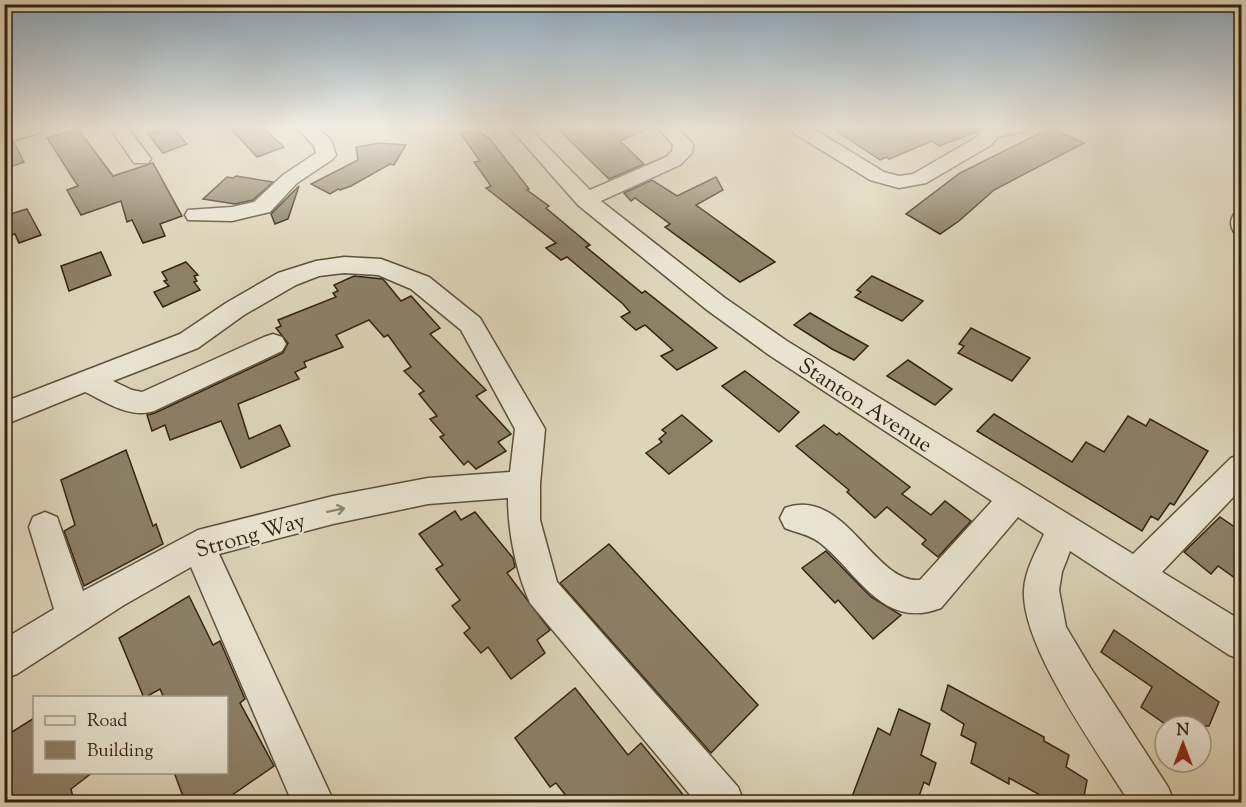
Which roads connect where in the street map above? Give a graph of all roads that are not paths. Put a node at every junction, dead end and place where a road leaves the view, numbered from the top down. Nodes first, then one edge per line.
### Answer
1 (310, 166) edge
2 (554, 166) edge
3 (663, 166) edge
4 (860, 166) edge
5 (942, 166) edge
6 (586, 200) junction
7 (196, 215) dead end
8 (1242, 219) edge
9 (1242, 227) edge
10 (273, 344) dead end
11 (86, 380) junction
12 (4, 414) edge
13 (1242, 467) edge
14 (524, 484) junction
15 (1014, 498) junction
16 (796, 518) dead end
17 (45, 527) dead end
18 (1062, 529) junction
19 (198, 545) junction
20 (1136, 574) junction
21 (74, 617) junction
22 (1242, 642) edge
23 (4, 661) edge
24 (311, 802) edge
25 (723, 802) edge
26 (1153, 802) edge

1 - 7 street
2 - 6 street, Stanton Avenue
3 - 6 street
4 - 5 street
6 - 15 street, Stanton Avenue
8 - 9 street
10 - 11 street
11 - 12 street
11 - 14 street
13 - 20 street
19 -> 14 street, Strong Way
14 - 25 street
15 - 16 street
15 - 18 street, Stanton Avenue
17 - 21 street
18 - 20 street, Stanton Avenue
18 - 26 street
19 - 21 street, Strong Way
19 - 24 street
20 - 22 street, Stanton Avenue
21 - 23 street, Strong Way

